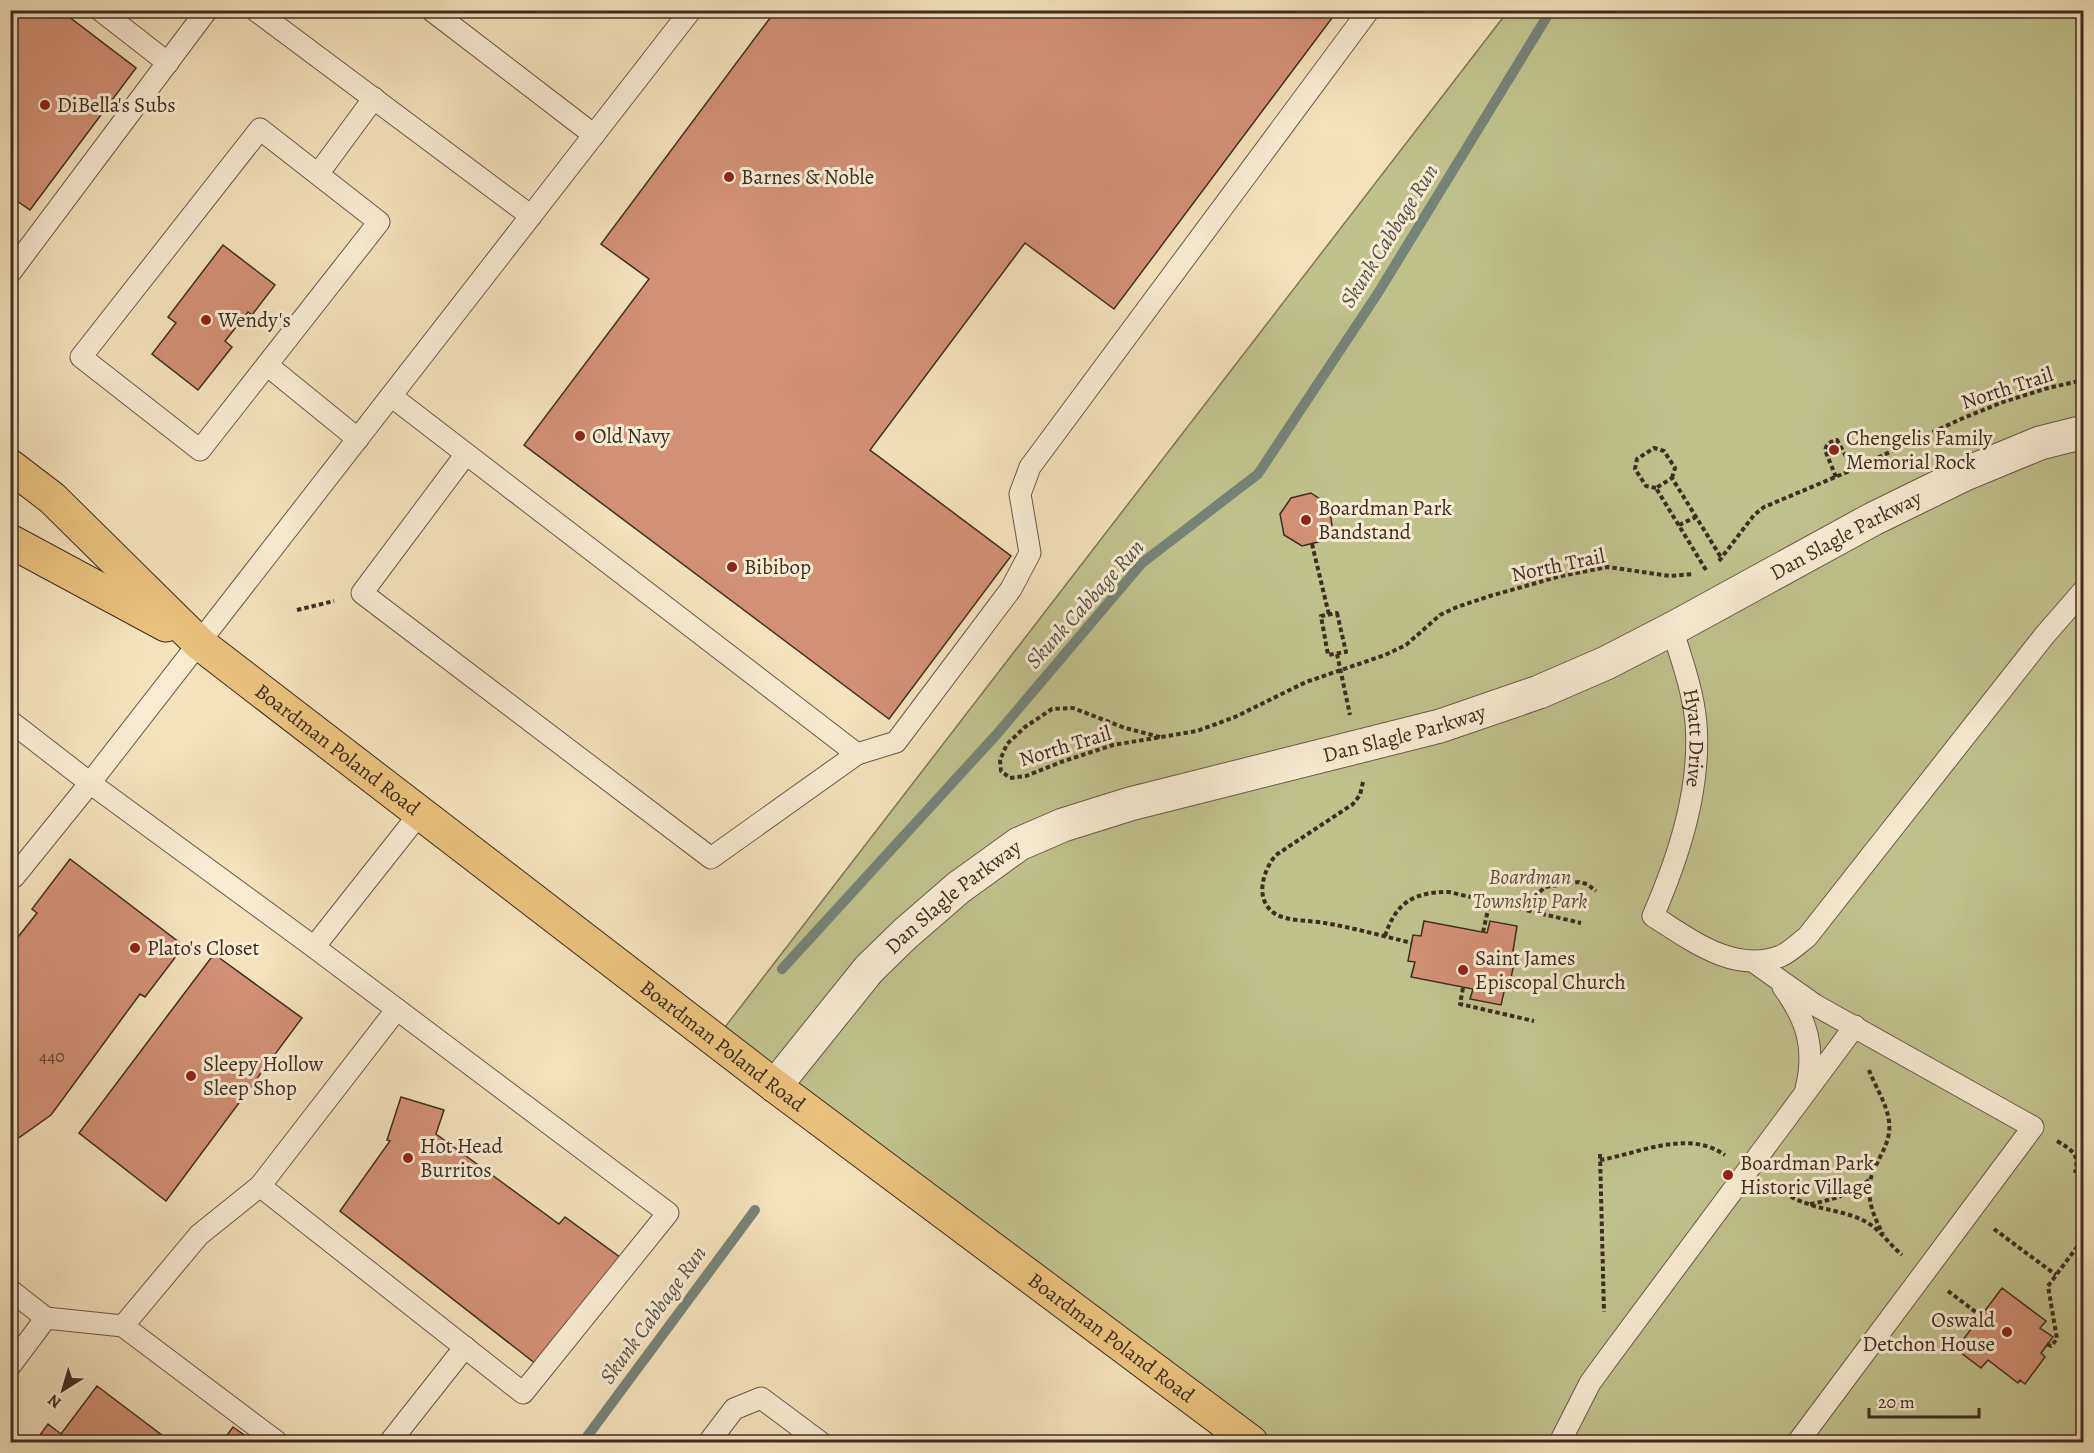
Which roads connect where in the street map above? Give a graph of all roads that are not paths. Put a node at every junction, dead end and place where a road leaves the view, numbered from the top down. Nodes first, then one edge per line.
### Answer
1 (100, 10) edge
2 (207, 10) edge
3 (255, 10) edge
4 (431, 10) edge
5 (691, 10) edge
6 (1369, 10) edge
7 (168, 63) junction
8 (374, 98) junction
9 (594, 135) junction
10 (318, 174) junction
11 (531, 216) junction
12 (10, 273) edge
13 (267, 365) junction
14 (391, 396) junction
15 (2084, 432) edge
16 (358, 439) junction
17 (466, 454) junction
18 (10, 466) edge
19 (10, 541) edge
20 (2084, 590) edge
21 (1672, 630) junction
22 (199, 643) junction
23 (10, 721) edge
24 (857, 754) junction
25 (90, 783) junction
26 (420, 813) junction
27 (10, 874) edge
28 (314, 947) junction
29 (1754, 962) junction
30 (1779, 980) junction
31 (397, 1009) junction
32 (1856, 1026) junction
33 (775, 1086) junction
34 (1806, 1093) junction
35 (260, 1186) junction
36 (10, 1290) edge
37 (46, 1318) junction
38 (123, 1326) junction
39 (465, 1347) junction
40 (10, 1366) edge
41 (277, 1443) edge
42 (390, 1443) edge
43 (709, 1443) edge
44 (820, 1443) edge
45 (1251, 1443) edge
46 (1560, 1443) edge
47 (1798, 1443) edge

1 - 7 lane
2 - 7 lane
3 - 8 lane
4 - 9 lane
5 - 9 lane
6 - 24 lane
7 - 12 lane
8 - 10 lane
8 - 11 lane
9 - 11 lane
10 - 13 lane
10 - 13 lane
11 - 14 lane
13 - 16 lane
14 - 16 lane
14 - 17 lane
15 - 21 street, Dan Slagle Parkway
16 - 22 lane
17 - 24 lane
17 - 24 lane
18 - 22 main road, Boardman Poland Road
19 - 22 main road, Boardman Poland Road
20 - 29 lane
21 - 29 lane, Hyatt Drive
21 - 33 street, Dan Slagle Parkway
22 - 25 lane
22 - 26 main road, Boardman Poland Road
23 - 25 lane
25 - 27 lane
25 - 28 lane
26 - 28 lane
26 - 33 main road, Boardman Poland Road
28 - 31 lane
29 - 30 lane
30 - 32 lane
30 - 34 lane
31 - 35 lane
31 - 39 lane
32 - 34 lane
32 - 47 lane
33 - 45 main road, Boardman Poland Road
34 - 46 lane
35 - 38 lane
35 - 39 lane
36 - 37 lane
37 - 38 lane
37 - 40 lane
38 - 41 lane
39 - 42 lane
43 - 44 lane

